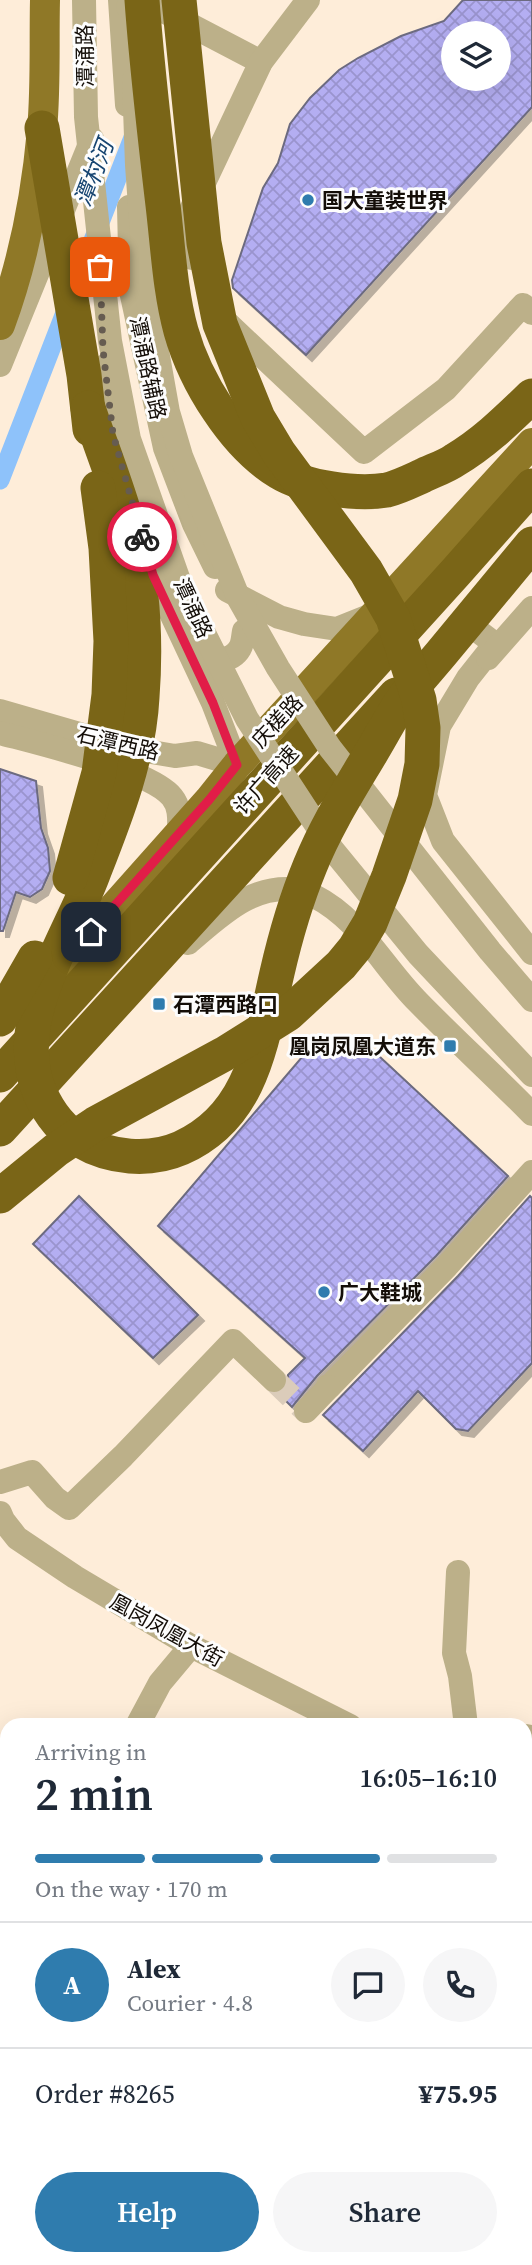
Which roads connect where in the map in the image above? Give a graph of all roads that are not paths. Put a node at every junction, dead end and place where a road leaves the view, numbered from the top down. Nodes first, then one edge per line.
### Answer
1 (46, 0) edge
2 (84, 0) edge
3 (96, 0) edge
4 (308, 0) edge
5 (144, 2) edge
6 (261, 62) junction
7 (42, 128) junction
8 (96, 129) junction
9 (532, 313) edge
10 (0, 325) edge
11 (0, 366) edge
12 (532, 396) edge
13 (88, 408) junction
14 (532, 443) edge
15 (532, 486) edge
16 (532, 543) edge
17 (532, 561) edge
18 (225, 589) junction
19 (532, 608) edge
20 (376, 613) junction
21 (474, 628) junction
22 (244, 631) junction
23 (182, 638) junction
24 (463, 686) junction
25 (293, 704) junction
26 (0, 711) edge
27 (0, 733) edge
28 (359, 755) junction
29 (237, 765) junction
30 (179, 834) junction
31 (532, 953) edge
32 (169, 959) junction
33 (532, 1000) edge
34 (0, 1019) edge
35 (0, 1037) edge
36 (0, 1074) edge
37 (532, 1075) edge
38 (532, 1114) edge
39 (0, 1129) edge
40 (0, 1143) edge
41 (532, 1172) edge
42 (0, 1195) edge
43 (274, 1380) tunnel mouth
44 (306, 1411) dead end
45 (0, 1482) edge
46 (0, 1513) edge
47 (458, 1572) dead end
48 (191, 1646) junction
49 (140, 1718) edge
50 (334, 1718) edge
51 (465, 1718) edge

1 - 7 main road
2 - 37 street, 潭涌路, bridge
3 - 8 street, 潭涌路辅路
4 - 6 street
5 - 6 street
5 - 12 highway, bridge
5 - 18 street, 潭涌路辅路
5 - 33 street, bridge
5 - 42 highway, bridge
6 - 9 street
7 - 10 main road, bridge
7 - 13 highway, bridge
8 - 11 street
8 - 23 street, 潭涌路辅路
13 - 16 highway, bridge
13 - 34 highway, bridge
14 - 20 main road, 庆槎路
15 - 36 highway, 许广高速, bridge
16 - 39 highway, 许广高速, bridge
17 - 21 main road
18 - 20 street
18 - 22 street, 潭涌路辅路
19 - 24 street
20 - 25 main road, 庆槎路
21 - 24 street
21 - 28 main road
22 - 23 street
22 - 25 street, 潭涌路辅路
23 - 29 street, 潭涌路辅路
24 - 28 street
24 - 31 street
25 - 29 main road, 庆槎路
26 - 29 street, 石潭西路
27 - 30 street, 石潭西路
28 - 32 main road
29 - 30 main road, 庆槎路
30 - 35 main road, 庆槎路
32 - 38 street
32 - 40 main road
41 - 44 street
43 - 45 street
46 - 48 street, 凰岗凤凰大街
47 - 51 street
48 - 49 street
48 - 50 street, 凰岗凤凰大街

